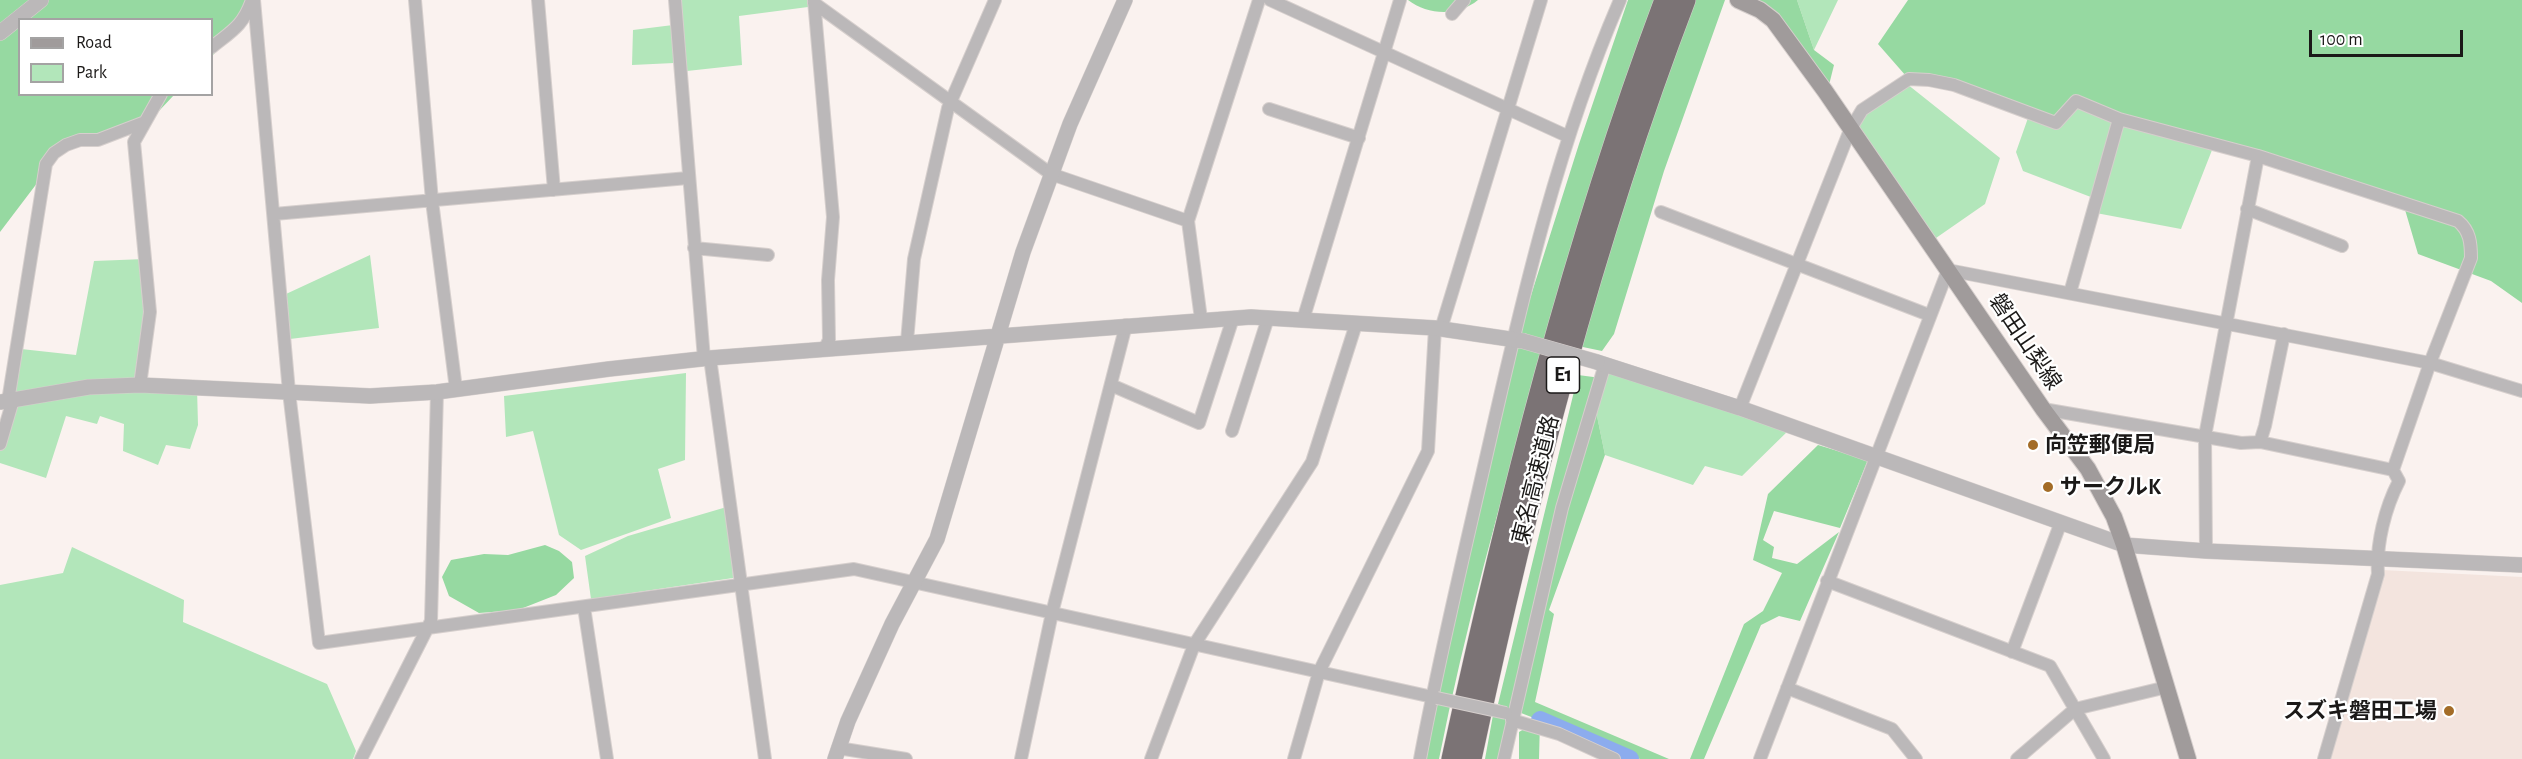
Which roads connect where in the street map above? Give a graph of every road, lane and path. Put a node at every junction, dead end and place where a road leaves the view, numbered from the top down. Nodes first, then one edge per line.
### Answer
1 (41, 0) edge
2 (253, 0) edge
3 (416, 0) edge
4 (538, 0) edge
5 (675, 0) edge
6 (994, 0) edge
7 (1125, 0) edge
8 (1259, 0) edge
9 (1270, 0) edge
10 (1400, 0) edge
11 (1464, 0) edge
12 (1541, 0) edge
13 (1620, 0) edge
14 (1665, 0) edge
15 (1685, 0) edge
16 (1738, 0) edge
17 (814, 2) edge
18 (1452, 14) dead end
19 (19, 18) edge
20 (18, 19) edge
21 (0, 33) edge
22 (213, 46) edge
23 (1386, 53) junction
24 (160, 96) edge
25 (951, 101) junction
26 (1269, 109) dead end
27 (1509, 109) junction
28 (2119, 119) junction
29 (145, 123) junction
30 (1850, 129) junction
31 (1567, 136) junction
32 (1359, 138) junction
33 (2258, 156) junction
34 (1051, 174) junction
35 (688, 178) junction
36 (554, 190) junction
37 (432, 201) junction
38 (2247, 209) junction
39 (1661, 212) dead end
40 (274, 214) junction
41 (1188, 221) junction
42 (2342, 246) dead end
43 (694, 248) junction
44 (768, 255) dead end
45 (1796, 265) junction
46 (1948, 270) junction
47 (2070, 293) junction
48 (1929, 315) junction
49 (1233, 318) junction
50 (1268, 318) junction
51 (1201, 319) junction
52 (1303, 320) junction
53 (2225, 323) junction
54 (1356, 324) junction
55 (1126, 325) junction
56 (1438, 328) junction
57 (2284, 334) junction
58 (999, 335) junction
59 (1518, 339) junction
60 (907, 342) junction
61 (825, 348) junction
62 (707, 358) junction
63 (1601, 363) junction
64 (2430, 363) junction
65 (140, 385) junction
66 (1111, 385) junction
67 (456, 389) junction
68 (2522, 391) edge
69 (289, 392) junction
70 (437, 392) junction
71 (7, 401) edge
72 (1740, 408) junction
73 (2043, 409) junction
74 (1232, 431) dead end
75 (2205, 436) junction
76 (2260, 442) junction
77 (0, 444) edge
78 (1874, 457) junction
79 (2393, 470) junction
80 (2061, 522) junction
81 (2124, 544) junction
82 (2206, 551) junction
83 (2377, 558) junction
84 (2522, 565) edge
85 (1827, 581) junction
86 (915, 583) junction
87 (741, 584) junction
88 (584, 607) junction
89 (1052, 613) junction
90 (426, 629) junction
91 (1194, 645) junction
92 (2012, 652) junction
93 (1319, 672) junction
94 (2167, 687) junction
95 (1787, 688) junction
96 (1435, 697) junction
97 (2075, 709) junction
98 (1511, 716) junction
99 (836, 754) edge
100 (361, 759) edge
101 (607, 759) edge
102 (765, 759) edge
103 (906, 759) edge
104 (1021, 759) edge
105 (1151, 759) edge
106 (1294, 759) edge
107 (1420, 759) edge
108 (1452, 759) edge
109 (1471, 759) edge
110 (1504, 759) edge
111 (1614, 759) edge
112 (1760, 759) edge
113 (1916, 759) edge
114 (2017, 759) edge
115 (2103, 759) edge
116 (2188, 759) edge
117 (2324, 759) edge

1 - 19 street
2 - 22 street
2 - 40 street
3 - 37 street
4 - 36 street
5 - 35 street
6 - 25 street
7 - 34 street
8 - 41 street
9 - 23 street
10 - 23 street
11 - 18 street
12 - 27 street
13 - 31 street
14 - 108 highway, 東名高速道路 / E1
15 - 109 highway, 東名高速道路 / E1
16 - 30 main road, 磐田山梨線
17 - 25 street
17 - 61 street
20 - 21 street
23 - 27 street
23 - 32 street
24 - 29 street
25 - 34 street
25 - 60 street
26 - 32 street
27 - 31 street
27 - 56 street
28 - 30 street
28 - 33 street
28 - 47 street
29 - 65 street
29 - 71 street
30 - 45 street
30 - 46 main road, 磐田山梨線
31 - 59 street
32 - 52 street
33 - 38 street
33 - 64 street
34 - 41 street
34 - 58 street
35 - 36 street
35 - 43 street
36 - 37 street
37 - 40 street
37 - 67 street
38 - 42 street
38 - 53 street
39 - 45 street
40 - 69 street
41 - 51 street
43 - 44 street
43 - 62 street
45 - 48 street
45 - 72 street
46 - 47 street
46 - 48 street
46 - 73 main road, 磐田山梨線
47 - 53 street
48 - 78 street
49 - 50 street
49 - 51 street
49 - 66 street
50 - 52 street
50 - 74 street
51 - 55 street
52 - 54 street
53 - 57 street
53 - 75 street
54 - 56 street
54 - 91 street
55 - 58 street
55 - 66 street
56 - 59 street
56 - 93 street
57 - 64 street
57 - 76 street
58 - 60 street
58 - 86 street
59 - 63 street, bridge
59 - 96 street
60 - 61 street
61 - 62 street
62 - 67 street
62 - 87 street
63 - 72 street
63 - 98 street
64 - 68 street
64 - 79 street
65 - 69 street
65 - 71 street
66 - 89 street
67 - 70 street
69 - 70 street
69 - 90 street
70 - 90 street
71 - 77 street
72 - 78 street
73 - 75 street
73 - 81 main road, 磐田山梨線
75 - 76 street
75 - 82 street
76 - 79 street
78 - 80 street
78 - 85 street
79 - 83 street
80 - 81 street
80 - 92 street
81 - 82 street
81 - 94 main road, 磐田山梨線
82 - 83 street
83 - 84 street
83 - 117 street
85 - 92 street
85 - 95 street
86 - 87 street
86 - 89 street
86 - 99 street
87 - 88 street
87 - 102 street
88 - 90 street
88 - 101 street
89 - 91 street
89 - 104 street
90 - 100 street
91 - 93 street
91 - 105 street
92 - 97 street
93 - 96 street
93 - 106 street
94 - 97 street
94 - 116 main road, 磐田山梨線
95 - 112 street
95 - 113 street
96 - 98 street, bridge
96 - 107 street
97 - 114 street
97 - 115 street
98 - 110 street
98 - 111 street
99 - 103 street

